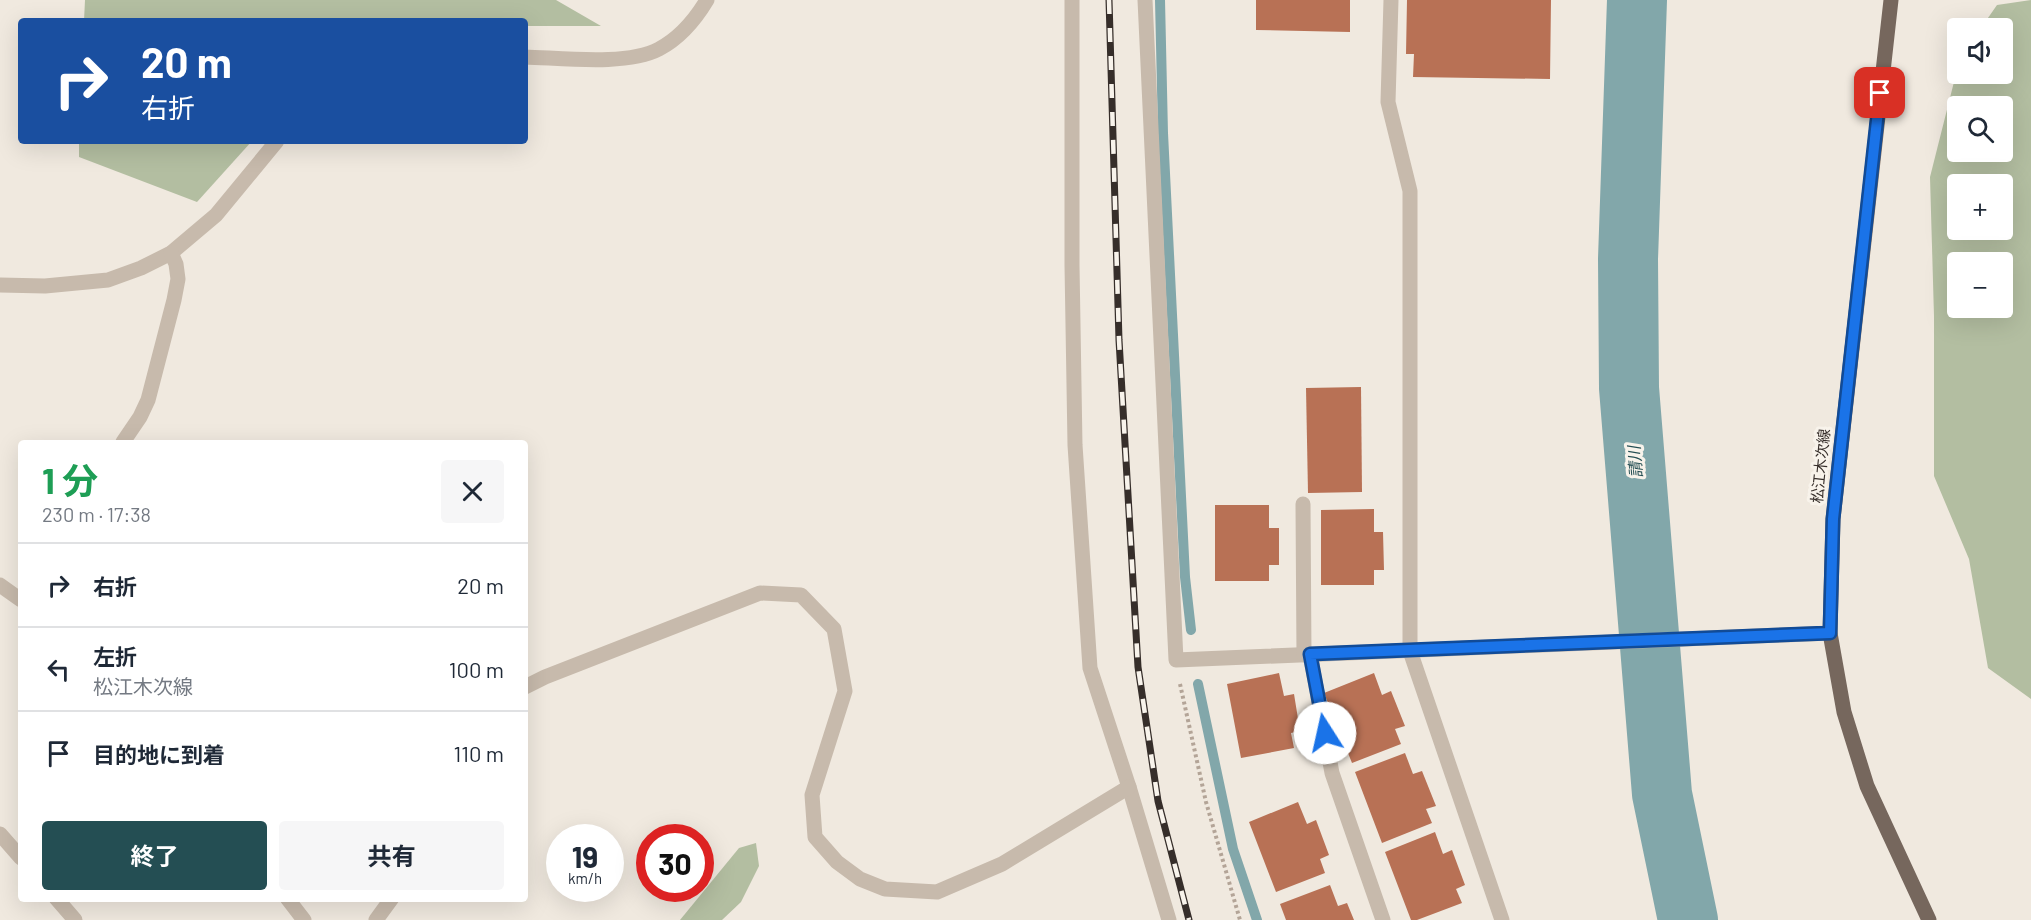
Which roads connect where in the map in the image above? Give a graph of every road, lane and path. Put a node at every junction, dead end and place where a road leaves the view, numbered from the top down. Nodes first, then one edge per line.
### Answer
1 (707, 0) edge
2 (1072, 0) edge
3 (1145, 0) edge
4 (1390, 0) edge
5 (1891, 0) edge
6 (528, 57) edge
7 (275, 144) edge
8 (171, 253) junction
9 (0, 285) edge
10 (124, 440) edge
11 (1303, 504) dead end
12 (0, 585) edge
13 (18, 598) edge
14 (1830, 633) junction
15 (1410, 651) junction
16 (1307, 655) junction
17 (1176, 660) junction
18 (528, 686) edge
19 (1129, 787) junction
20 (0, 834) edge
21 (18, 855) edge
22 (59, 902) edge
23 (290, 902) edge
24 (389, 902) edge
25 (75, 920) edge
26 (304, 920) edge
27 (376, 920) edge
28 (1169, 920) edge
29 (1240, 920) edge
30 (1383, 920) edge
31 (1502, 920) edge
32 (1929, 920) edge

1 - 6 street
2 - 19 street
3 - 17 street
4 - 15 street
5 - 14 main road, 松江木次線
7 - 8 street
8 - 9 street
8 - 10 street
11 - 16 street
12 - 13 street
14 - 15 street
14 - 32 main road, 松江木次線
15 - 16 street
15 - 31 street
16 - 17 street
16 - 30 street
17 - 29 path
18 - 19 street
19 - 28 street
20 - 21 street
22 - 25 street
23 - 26 street
24 - 27 street

